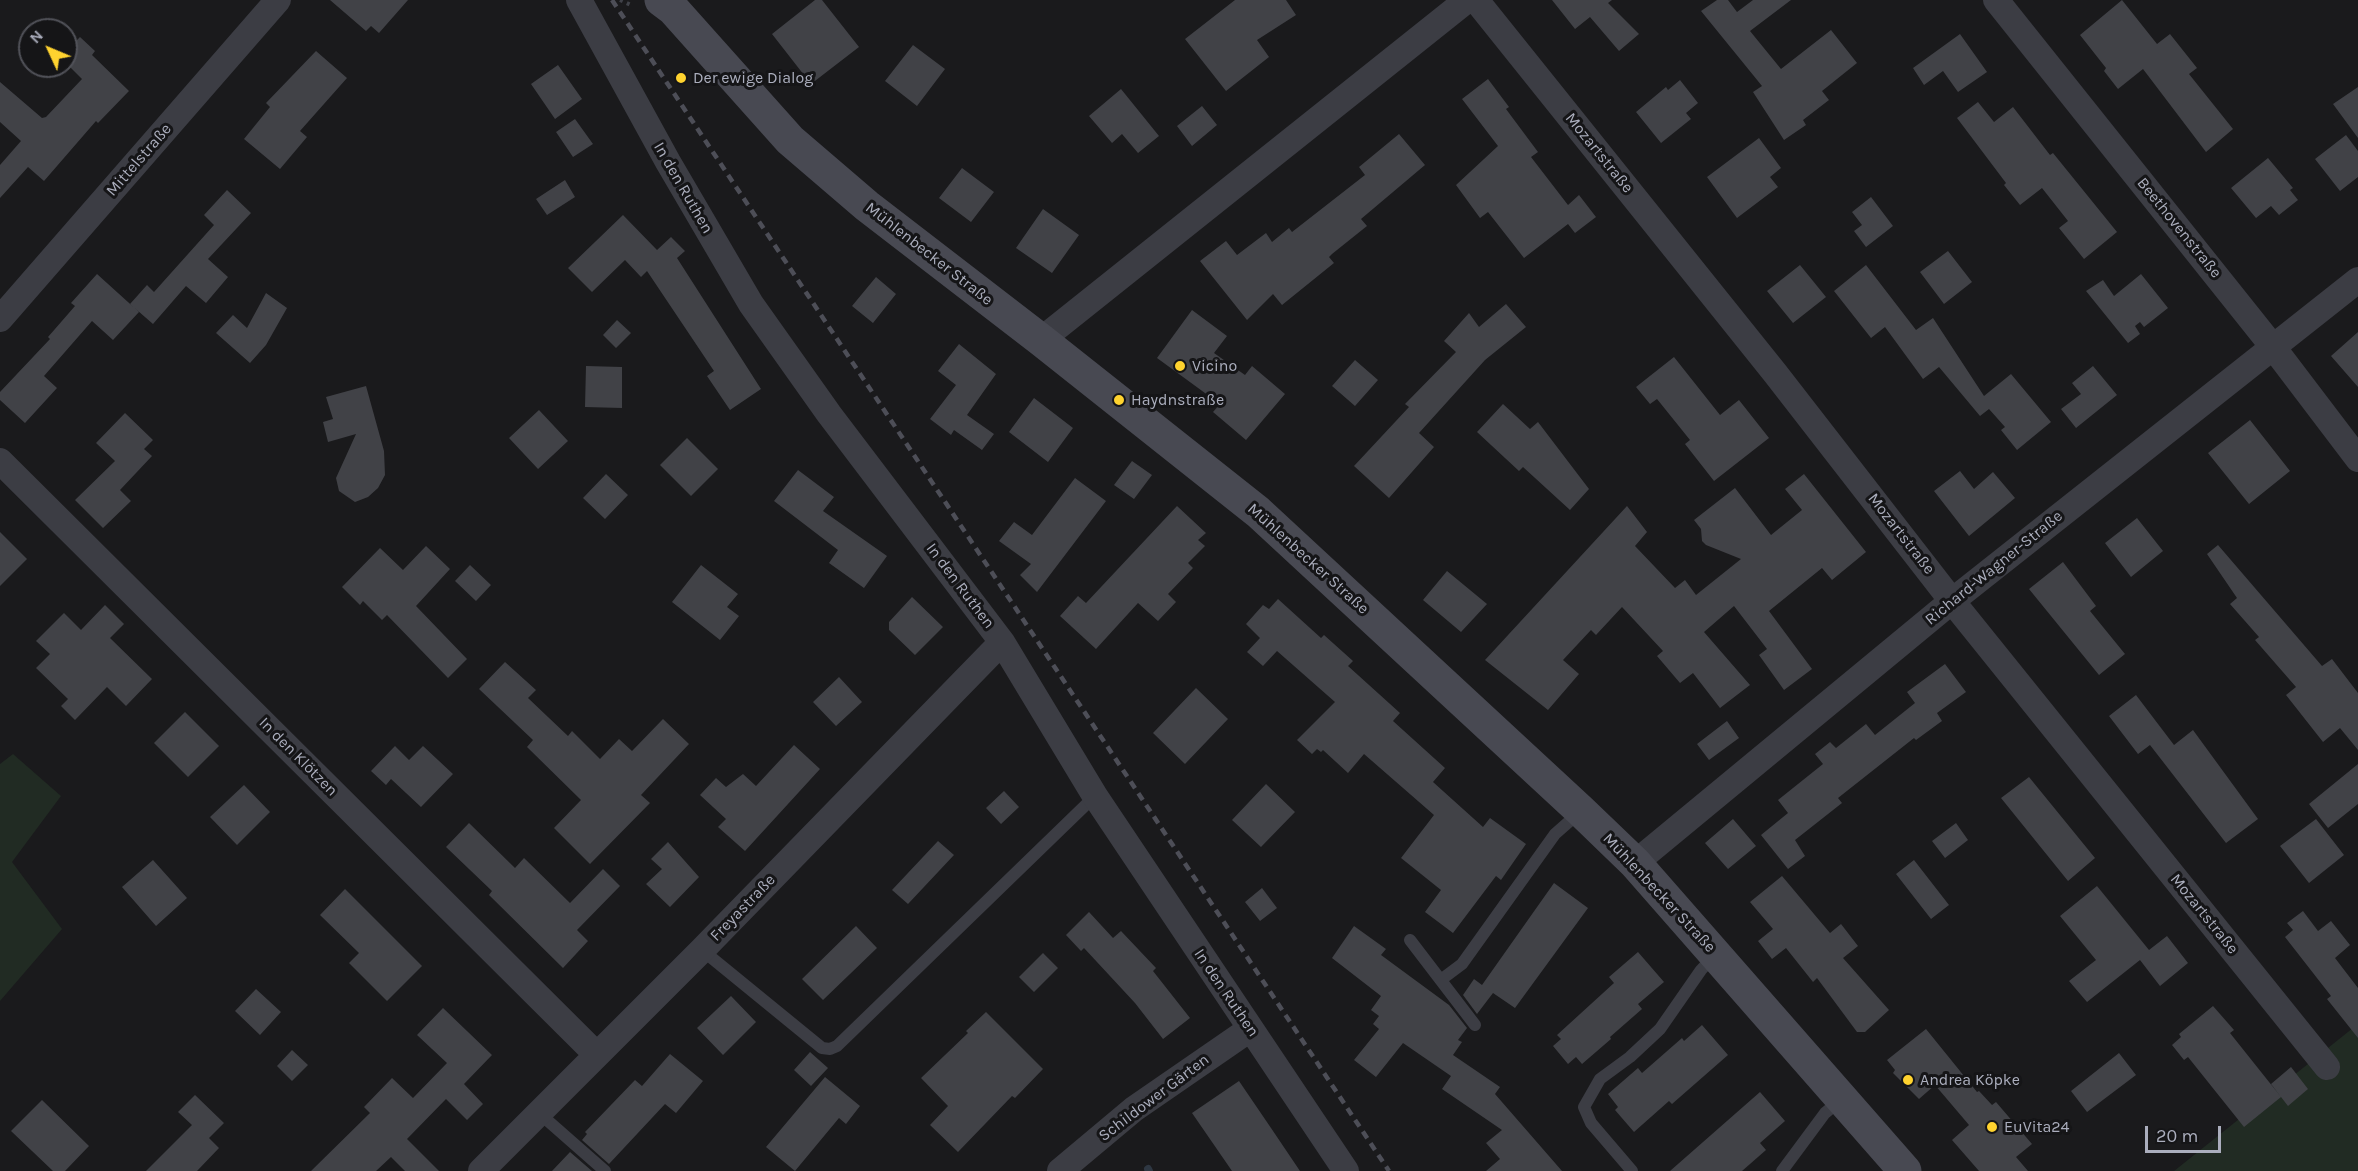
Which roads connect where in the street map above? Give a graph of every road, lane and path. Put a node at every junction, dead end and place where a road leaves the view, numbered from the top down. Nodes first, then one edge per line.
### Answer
1 (278, 0) edge
2 (579, 0) edge
3 (661, 0) edge
4 (1467, 0) edge
5 (1476, 0) edge
6 (1996, 0) edge
7 (2358, 280) edge
8 (0, 319) edge
9 (1041, 340) junction
10 (2273, 347) junction
11 (2358, 459) edge
12 (0, 460) edge
13 (1952, 601) junction
14 (1002, 642) junction
15 (1095, 796) junction
16 (1581, 811) junction
17 (1635, 863) junction
18 (1410, 940) dead end
19 (702, 950) junction
20 (1716, 955) junction
21 (1442, 979) junction
22 (1475, 1026) dead end
23 (1250, 1029) junction
24 (596, 1054) junction
25 (2327, 1067) dead end
26 (1843, 1099) junction
27 (539, 1113) junction
28 (481, 1171) edge
29 (605, 1171) edge
30 (1060, 1171) edge
31 (1346, 1171) edge
32 (1632, 1171) edge
33 (1782, 1171) edge
34 (1905, 1171) edge

1 - 8 street, Mittelstraße
2 - 14 street, In den Ruthen
3 - 9 main road, Mühlenbecker Straße
4 - 9 street
5 - 13 street, Mozartstraße
6 - 10 street, Beethovenstraße
7 - 10 street, Richard-Wagner-Straße
9 - 16 main road, Mühlenbecker Straße
10 - 11 street, Beethovenstraße
10 - 13 street, Richard-Wagner-Straße
12 - 24 street, In den Klötzen
13 - 17 street, Richard-Wagner-Straße
13 - 25 street, Mozartstraße
14 - 15 street, In den Ruthen
14 - 19 street, Freyastraße
15 - 19 lane
15 - 23 street, In den Ruthen
16 - 17 main road, Mühlenbecker Straße
16 - 21 lane
17 - 20 main road, Mühlenbecker Straße
18 - 21 lane
19 - 24 street, Freyastraße
20 - 26 main road, Mühlenbecker Straße
20 - 32 lane
21 - 22 lane
23 - 30 street, Schildower Gärten
23 - 31 street, In den Ruthen
24 - 27 street, Freyastraße
26 - 33 lane
26 - 34 main road, Mühlenbecker Straße
27 - 28 street, Freyastraße
27 - 29 lane

